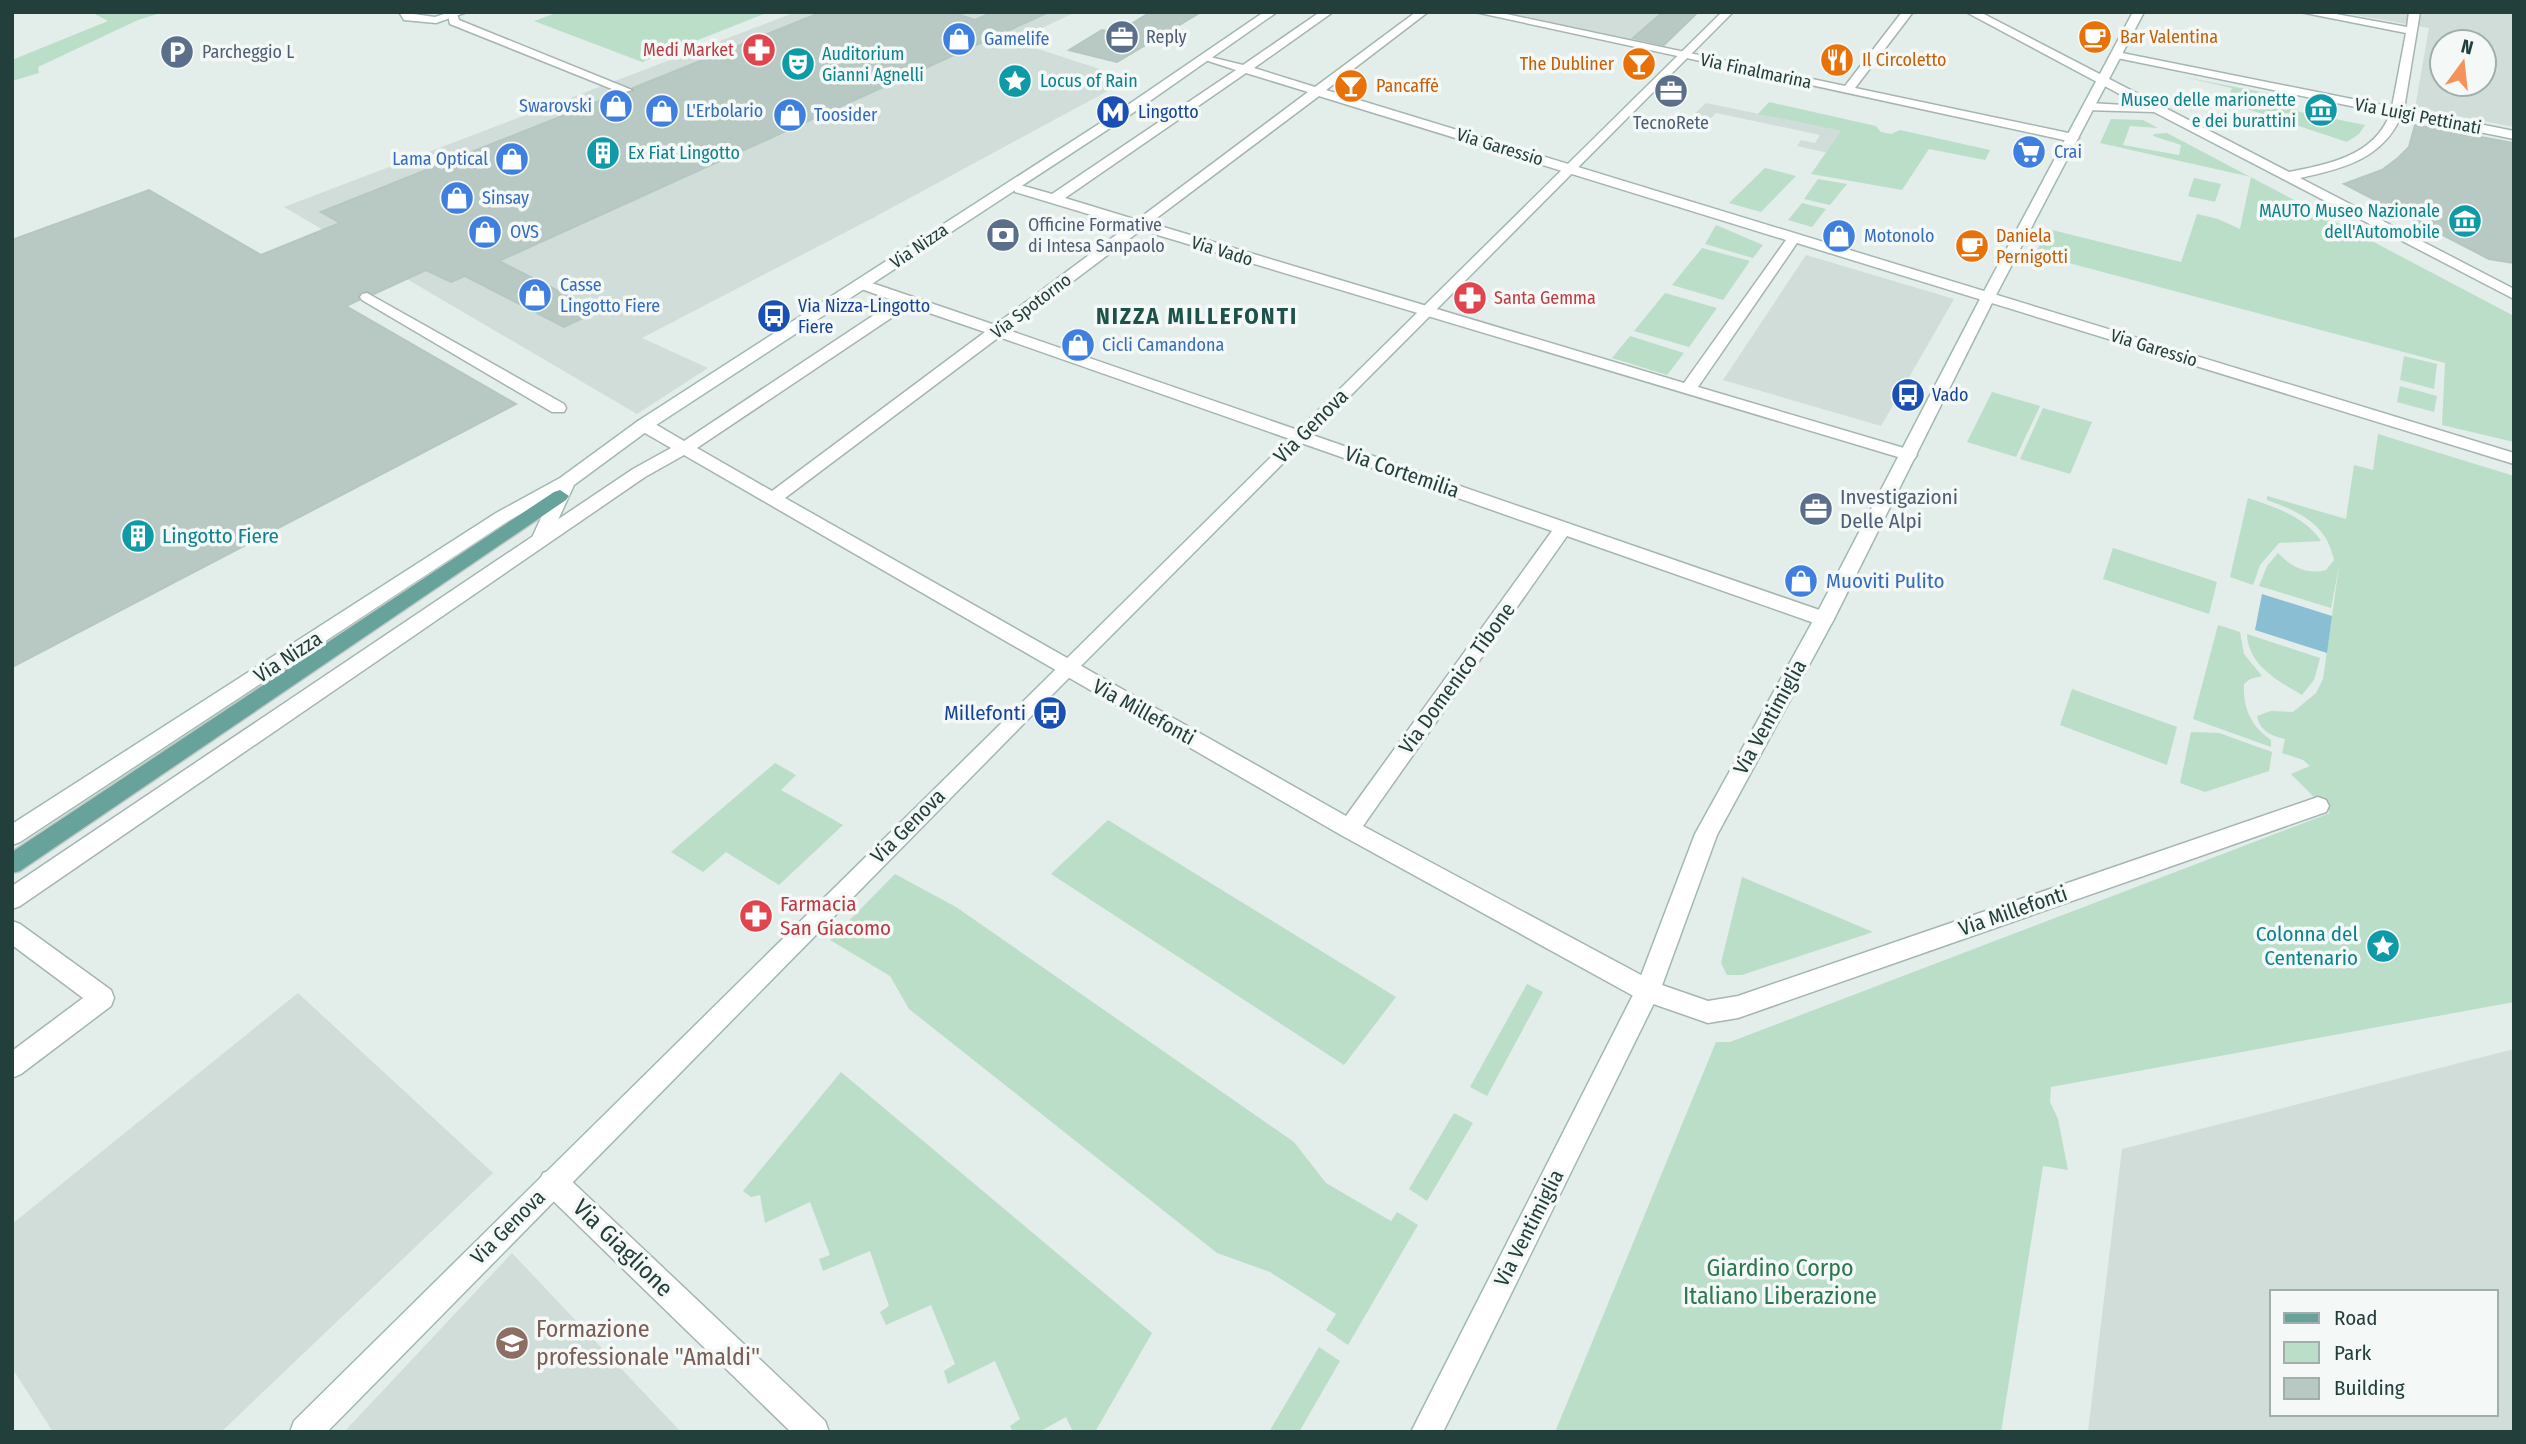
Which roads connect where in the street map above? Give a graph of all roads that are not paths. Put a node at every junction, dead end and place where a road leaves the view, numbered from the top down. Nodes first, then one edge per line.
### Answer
1 (404, 12) edge
2 (1272, 12) edge
3 (1328, 12) edge
4 (1423, 12) edge
5 (1480, 12) edge
6 (1728, 12) edge
7 (1908, 12) edge
8 (1971, 12) edge
9 (2139, 12) edge
10 (2305, 12) edge
11 (2415, 12) edge
12 (457, 14) edge
13 (2411, 31) junction
14 (2117, 55) junction
15 (1684, 56) junction
16 (1206, 57) junction
17 (1244, 68) junction
18 (2103, 81) junction
19 (626, 90) dead end
20 (1318, 91) junction
21 (1847, 91) junction
22 (2090, 107) junction
23 (2158, 110) junction
24 (2397, 112) junction
25 (2514, 135) edge
26 (2073, 138) junction
27 (1571, 169) junction
28 (2286, 177) junction
29 (1020, 190) dead end
30 (1053, 200) junction
31 (1138, 226) junction
32 (1794, 238) junction
33 (861, 284) junction
34 (2514, 295) edge
35 (367, 297) dead end
36 (1988, 297) junction
37 (907, 300) junction
38 (1425, 311) junction
39 (997, 331) junction
40 (1688, 389) junction
41 (558, 408) dead end
42 (644, 425) junction
43 (1301, 437) junction
44 (684, 448) junction
45 (1908, 455) junction
46 (2514, 459) edge
47 (563, 489) junction
48 (773, 499) junction
49 (1564, 528) junction
50 (540, 540) junction
51 (1824, 619) junction
52 (1067, 669) junction
53 (2318, 806) dead end
54 (1349, 829) junction
55 (12, 836) edge
56 (12, 864) edge
57 (12, 899) edge
58 (12, 931) edge
59 (1648, 991) junction
60 (12, 1066) edge
61 (553, 1182) junction
62 (304, 1432) edge
63 (814, 1432) edge
64 (1426, 1432) edge

1 - 12 street
2 - 16 street, Via Nizza
3 - 17 street
4 - 20 street, Via Spotorno
5 - 15 street, Via Finalmarina
6 - 15 street, Via Genova
7 - 21 street
8 - 18 street
9 - 14 street, Via Ventimiglia
10 - 13 street
11 - 13 street
12 - 19 street
13 - 24 street
14 - 18 street, Via Ventimiglia
14 - 24 street, Via Luigi Pettinati
15 - 21 street, Via Finalmarina
15 - 27 street, Via Genova
16 - 17 street, Via Garessio
16 - 33 street, Via Nizza
17 - 20 street, Via Garessio
17 - 30 street
18 - 22 street, Via Ventimiglia
18 - 23 street
20 - 27 street, Via Garessio
20 - 31 street, Via Spotorno
21 - 26 street, Via Finalmarina
22 - 23 street
22 - 26 street, Via Ventimiglia
23 - 28 street
24 - 25 street, Via Luigi Pettinati
24 - 28 street
26 - 36 street, Via Ventimiglia
27 - 32 street, Via Garessio
27 - 38 street, Via Genova
28 - 34 street
29 - 30 street, Via Vado
30 - 31 street, Via Vado
31 - 38 street, Via Vado
31 - 39 street, Via Spotorno
32 - 36 street, Via Garessio
32 - 40 street
33 - 37 street, Via Cortemilia
33 - 42 street, Via Nizza
35 - 41 street
36 - 45 street, Via Ventimiglia
36 - 46 street, Via Garessio
37 - 39 street, Via Cortemilia
37 - 44 street, Via Nizza
38 - 40 street
38 - 43 street, Via Genova
39 - 43 street, Via Cortemilia
39 - 48 street, Via Spotorno
40 - 45 street
42 - 44 street, Via Millefonti
42 - 47 street, Via Nizza
43 - 49 street, Via Cortemilia
43 - 52 street, Via Genova
44 - 48 street, Via Millefonti
44 - 50 street, Via Nizza
45 - 51 street, Via Ventimiglia
47 - 50 street, Via Nizza
47 - 55 street, Via Nizza
47 - 56 main road
48 - 52 street, Via Millefonti
49 - 51 street, Via Cortemilia
49 - 54 street, Via Domenico Tibone
50 - 57 street, Via Nizza
51 - 59 street, Via Ventimiglia
52 - 54 street, Via Millefonti
52 - 61 street, Via Genova
53 - 59 street, Via Millefonti
54 - 59 street, Via Millefonti
58 - 60 street
59 - 64 street, Via Ventimiglia
61 - 62 street, Via Genova
61 - 63 street, Via Giaglione

